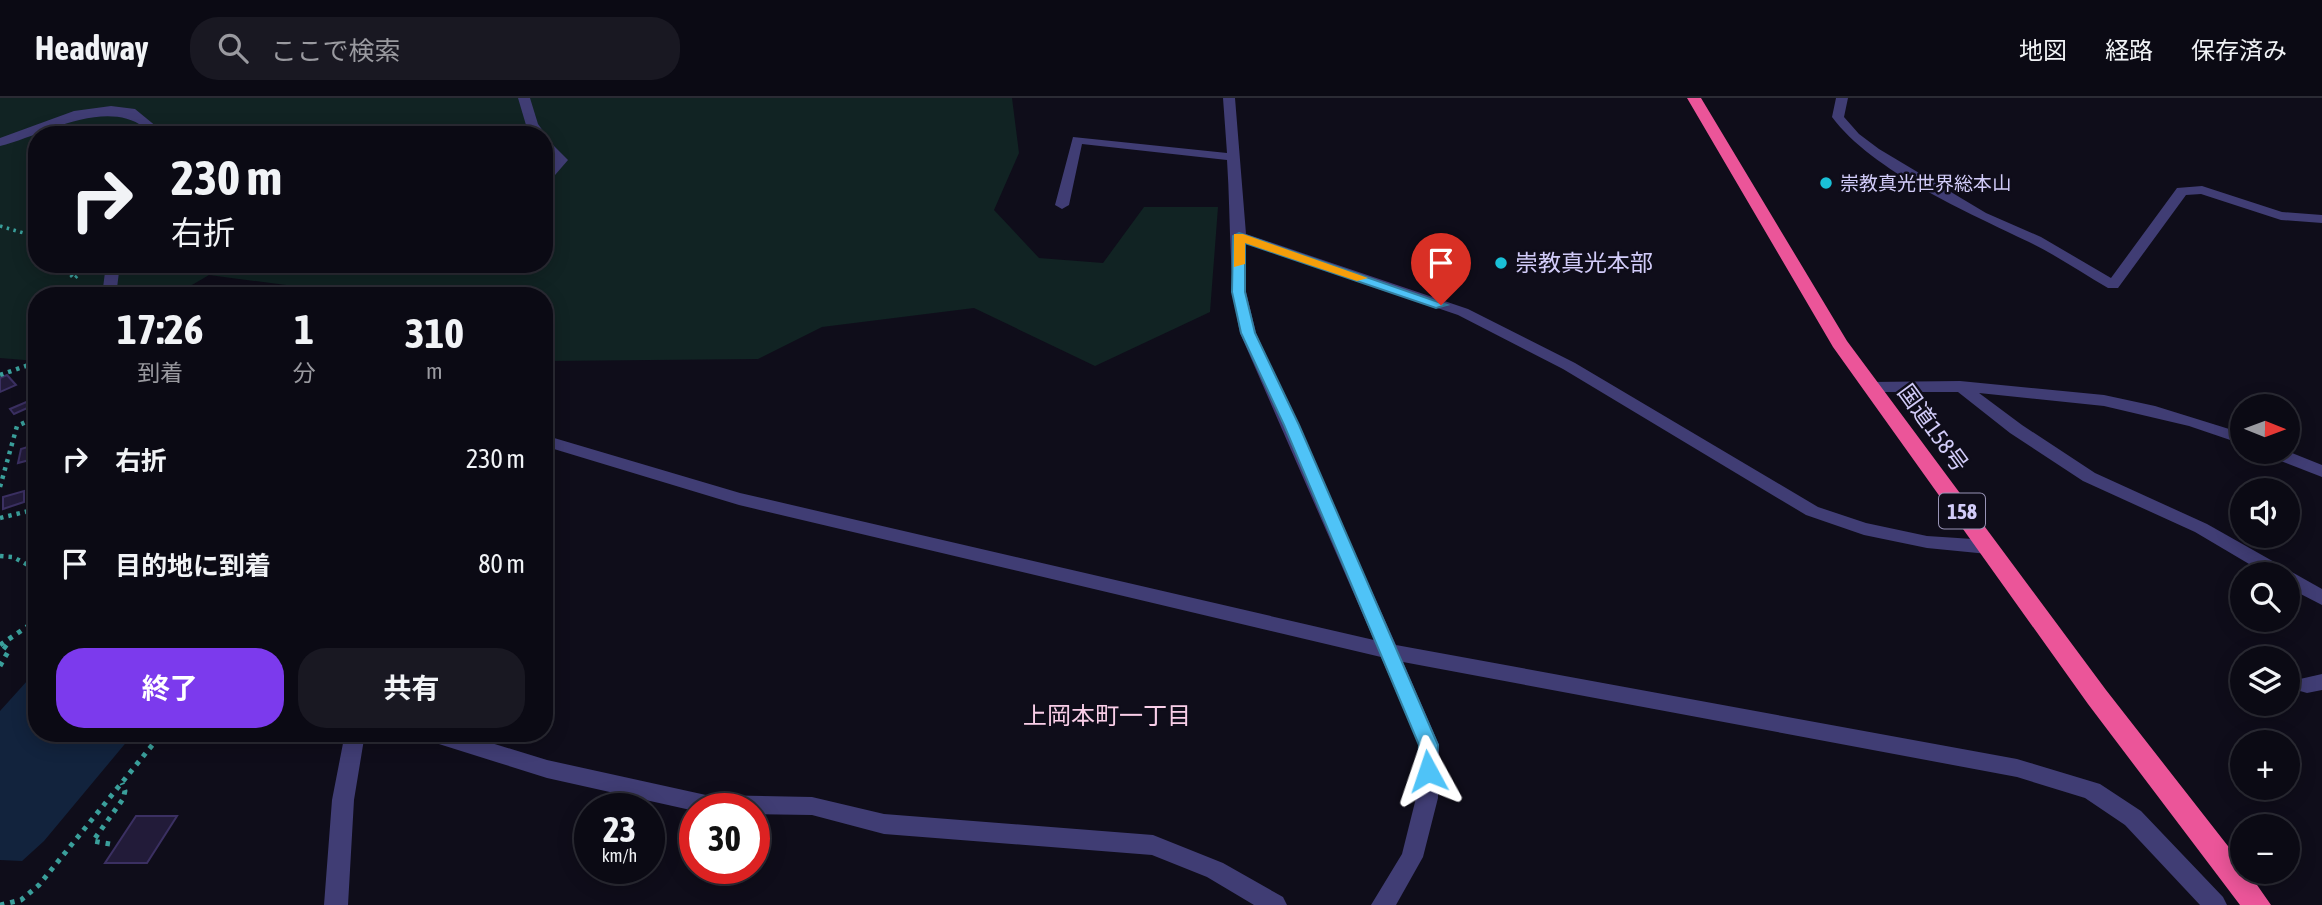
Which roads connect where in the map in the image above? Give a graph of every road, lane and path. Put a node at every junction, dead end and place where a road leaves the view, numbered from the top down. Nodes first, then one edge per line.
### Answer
1 (524, 98) edge
2 (1229, 98) edge
3 (1694, 98) edge
4 (1840, 102) edge
5 (41, 126) edge
6 (150, 126) edge
7 (533, 126) edge
8 (28, 131) edge
9 (0, 142) edge
10 (553, 150) edge
11 (1233, 157) junction
12 (553, 170) edge
13 (1062, 205) dead end
14 (2322, 219) edge
15 (0, 226) edge
16 (28, 234) edge
17 (1239, 236) junction
18 (28, 365) edge
19 (0, 375) edge
20 (1961, 386) junction
21 (1870, 387) junction
22 (28, 421) edge
23 (2230, 435) edge
24 (553, 443) edge
25 (2300, 462) edge
26 (2322, 471) edge
27 (0, 487) edge
28 (28, 511) edge
29 (0, 518) edge
30 (1988, 547) junction
31 (0, 556) edge
32 (2260, 562) edge
33 (28, 565) edge
34 (2300, 585) edge
35 (2322, 598) edge
36 (28, 626) edge
37 (1, 644) edge
38 (1387, 651) junction
39 (0, 666) edge
40 (155, 742) edge
41 (353, 742) edge
42 (459, 742) edge
43 (122, 783) junction
44 (110, 844) dead end
45 (20, 902) edge
46 (0, 905) edge
47 (336, 905) edge
48 (1275, 905) edge
49 (1383, 905) edge
50 (2215, 905) edge
51 (2257, 905) edge

1 - 7 street
2 - 11 street
3 - 21 highway, 国道158号 / 158
4 - 14 street
5 - 6 street
8 - 9 street
10 - 12 street
11 - 13 street
11 - 17 street
15 - 16 path
17 - 30 street
17 - 38 street
18 - 19 path
20 - 21 street
20 - 23 street
20 - 32 street
21 - 30 highway, 国道158号 / 158
22 - 27 path
24 - 38 street
25 - 26 street
28 - 29 path
30 - 51 highway, 国道158号 / 158
31 - 33 path
34 - 35 street
36 - 37 path
37 - 39 path
38 - 49 street
38 - 50 street
40 - 43 path
41 - 47 street
42 - 48 street
43 - 44 path
43 - 45 path
45 - 46 path

